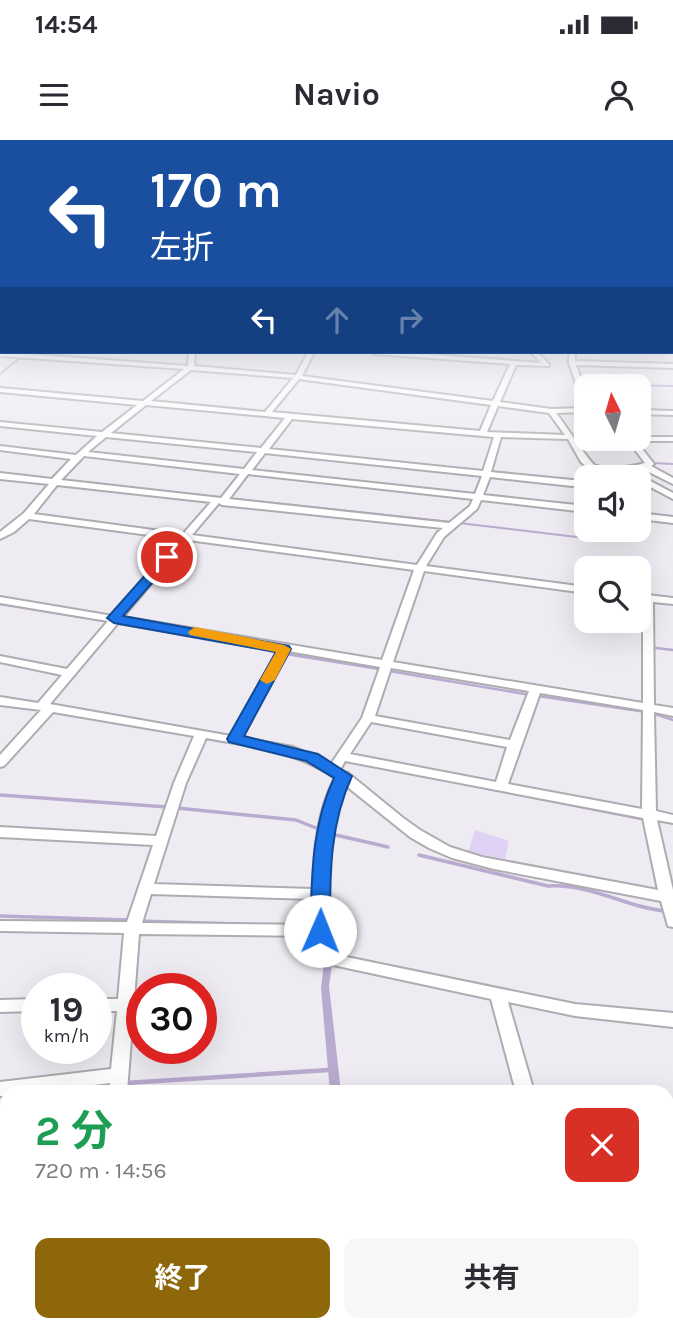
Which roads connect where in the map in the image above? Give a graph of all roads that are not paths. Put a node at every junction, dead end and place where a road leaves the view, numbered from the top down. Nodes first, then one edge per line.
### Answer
1 (191, 367) edge
2 (198, 368) edge
3 (303, 368) edge
4 (512, 368) edge
5 (298, 376) junction
6 (0, 390) edge
7 (144, 401) junction
8 (496, 404) junction
9 (551, 411) junction
10 (574, 411) edge
11 (268, 412) junction
12 (651, 412) edge
13 (673, 413) edge
14 (291, 415) junction
15 (0, 424) edge
16 (483, 433) junction
17 (498, 435) junction
18 (104, 436) junction
19 (572, 437) junction
20 (651, 439) edge
21 (673, 439) edge
22 (0, 448) edge
23 (265, 451) junction
24 (641, 452) edge
25 (82, 456) junction
26 (590, 465) edge
27 (646, 465) edge
28 (651, 471) edge
29 (246, 472) junction
30 (487, 474) junction
31 (0, 476) edge
32 (57, 481) junction
33 (673, 481) edge
34 (574, 483) edge
35 (651, 485) edge
36 (478, 496) junction
37 (673, 496) edge
38 (222, 500) junction
39 (574, 508) edge
40 (29, 516) junction
41 (651, 517) edge
42 (673, 520) edge
43 (454, 524) junction
44 (0, 536) edge
45 (185, 537) junction
46 (419, 568) junction
47 (574, 588) edge
48 (651, 598) edge
49 (0, 600) edge
50 (673, 601) edge
51 (111, 621) junction
52 (646, 633) edge
53 (283, 652) junction
54 (0, 659) edge
55 (385, 669) junction
56 (69, 673) junction
57 (534, 693) junction
58 (0, 701) edge
59 (46, 707) junction
60 (650, 712) junction
61 (673, 712) edge
62 (368, 718) junction
63 (202, 733) junction
64 (234, 739) junction
65 (514, 745) junction
66 (343, 757) junction
67 (0, 763) edge
68 (338, 773) junction
69 (501, 788) junction
70 (649, 816) junction
71 (673, 819) edge
72 (0, 832) edge
73 (160, 841) junction
74 (145, 889) junction
75 (321, 894) junction
76 (671, 908) edge
77 (134, 923) junction
78 (0, 926) edge
79 (320, 931) junction
80 (498, 994) junction
81 (21, 1005) edge
82 (112, 1005) edge
83 (125, 1005) junction
84 (0, 1006) edge
85 (673, 1020) edge
86 (119, 1084) edge
87 (95, 1085) edge
88 (523, 1085) edge

1 - 7 street
2 - 5 street
3 - 5 street
4 - 8 street
5 - 8 street
5 - 11 street
6 - 7 street
7 - 11 street
7 - 18 street
8 - 9 street
8 - 16 street
9 - 10 street
9 - 19 street
11 - 14 street
12 - 13 street
14 - 16 street
14 - 23 street
15 - 18 street
16 - 17 street
17 - 19 street
17 - 30 street
18 - 23 street
18 - 25 street
19 - 26 street
20 - 21 street
22 - 25 street
23 - 29 street
23 - 30 street
24 - 27 street
25 - 29 street
25 - 32 street
28 - 33 street
29 - 36 street
29 - 38 street
30 - 34 street
30 - 36 street
31 - 32 street
32 - 38 street
32 - 40 street
35 - 37 street
36 - 39 street
36 - 43 street
38 - 43 street
38 - 45 street
40 - 44 street
40 - 45 street
41 - 42 street
43 - 46 street
45 - 46 street
45 - 51 street
46 - 47 street
46 - 55 street
48 - 50 street
49 - 51 street
51 - 53 street
51 - 56 street
52 - 60 street
53 - 55 street
53 - 64 street
54 - 56 street
55 - 57 street
55 - 62 street
56 - 59 street
57 - 60 street
57 - 65 street
58 - 59 street
59 - 63 street
59 - 67 street
60 - 61 street
60 - 70 street
62 - 65 street
62 - 66 street
63 - 64 street
63 - 73 street
64 - 68 street
65 - 69 street
66 - 68 street
66 - 69 street
68 - 75 street
68 - 76 street
69 - 70 street
70 - 71 street
70 - 76 street
72 - 73 street
73 - 74 street
74 - 75 street
74 - 77 street
75 - 79 street
77 - 78 street
77 - 79 street
77 - 83 street
79 - 80 street
80 - 85 street
80 - 88 street
81 - 84 street
82 - 83 street
83 - 86 street
86 - 87 street

